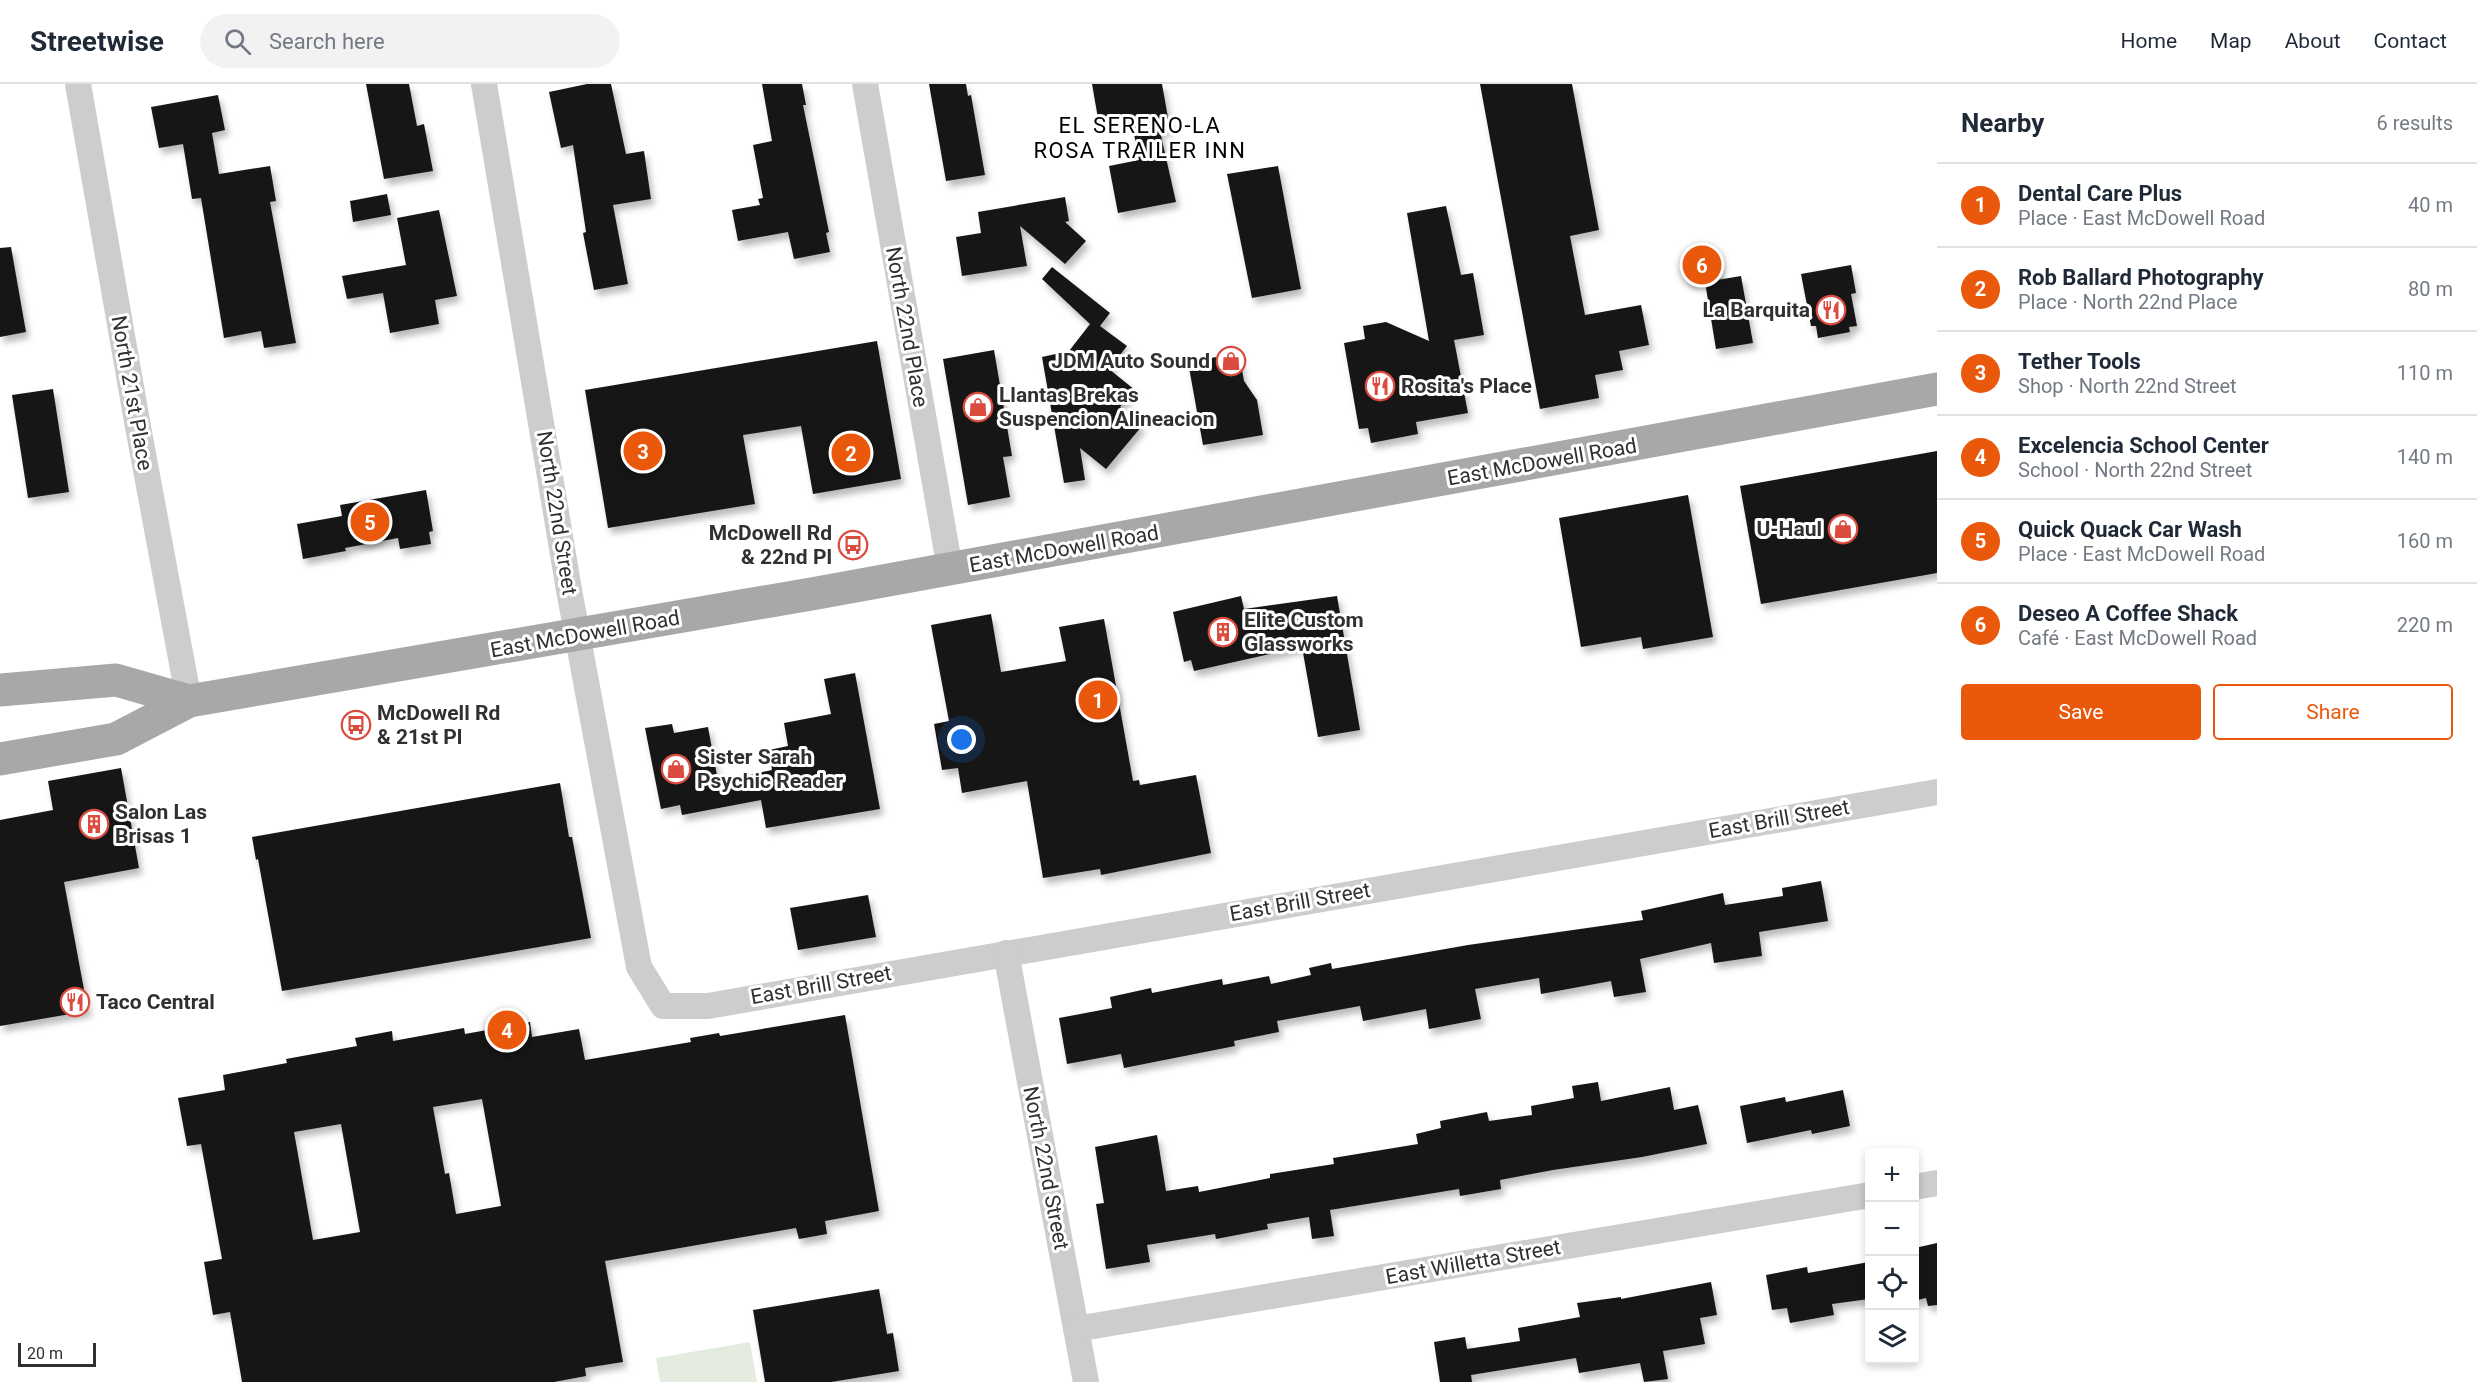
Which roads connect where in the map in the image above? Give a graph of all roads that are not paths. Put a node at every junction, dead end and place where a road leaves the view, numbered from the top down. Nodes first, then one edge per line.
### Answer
1 (78, 84) edge
2 (484, 84) edge
3 (865, 84) edge
4 (1937, 389) edge
5 (951, 569) junction
6 (578, 636) junction
7 (0, 690) edge
8 (189, 700) junction
9 (0, 759) edge
10 (1937, 792) edge
11 (1006, 953) junction
12 (663, 1006) joint
13 (1937, 1183) edge
14 (1919, 1186) edge
15 (1865, 1196) edge
16 (1076, 1329) junction
17 (1086, 1382) edge

1 - 8 street, North 21st Place
2 - 6 street, North 22nd Street
3 - 5 street, North 22nd Place
4 - 5 main road, East McDowell Road
5 - 6 main road, East McDowell Road
6 - 8 main road, East McDowell Road
6 - 12 street, North 22nd Street
7 - 8 main road, East McDowell Road
8 - 9 main road, East McDowell Road
10 - 11 street, East Brill Street
11 - 12 street, East Brill Street
11 - 16 street, North 22nd Street
13 - 14 street
15 - 16 street, East Willetta Street
16 - 17 street, North 22nd Street

